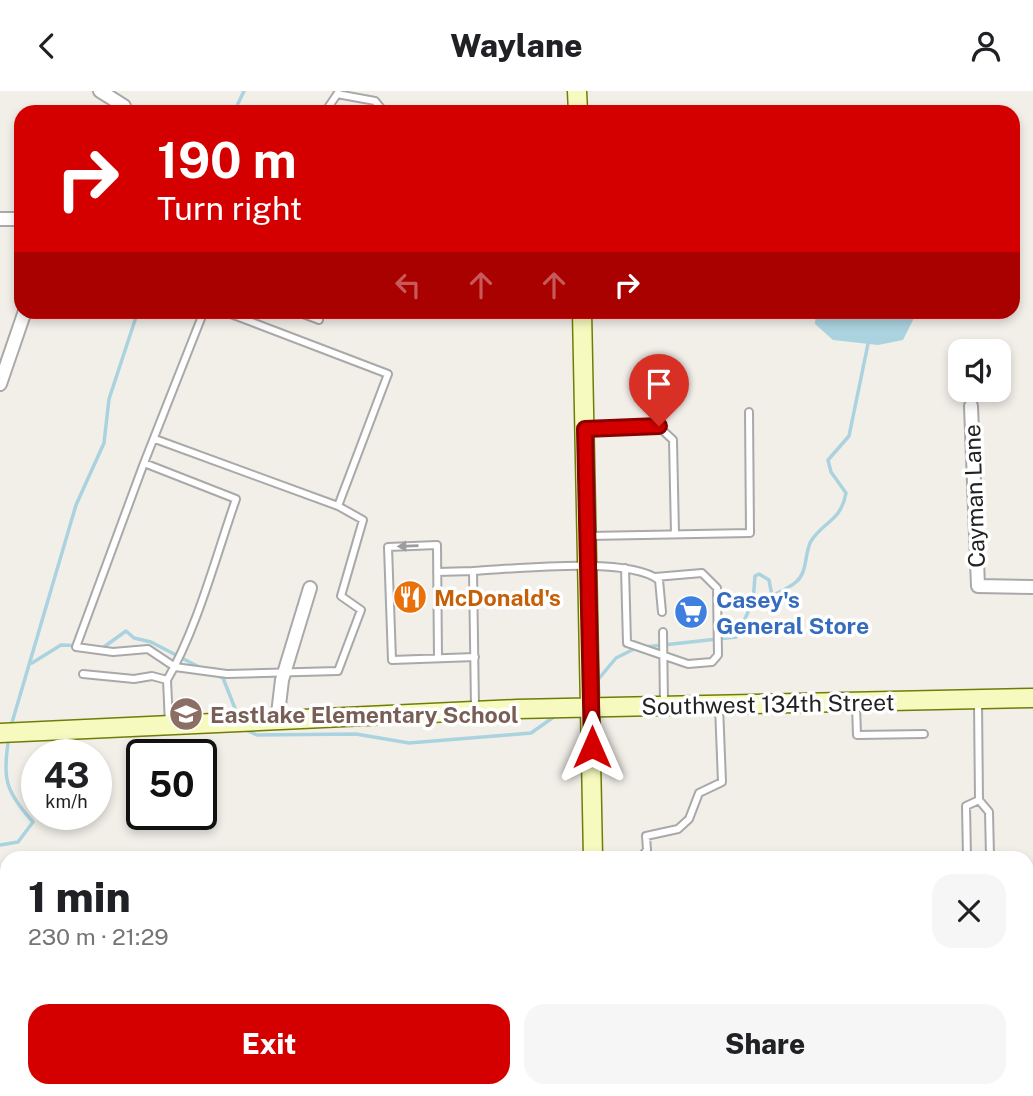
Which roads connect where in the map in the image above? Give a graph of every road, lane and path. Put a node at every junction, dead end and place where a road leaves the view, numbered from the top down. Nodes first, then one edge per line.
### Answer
1 (100, 91) edge
2 (338, 92) edge
3 (117, 105) edge
4 (378, 105) edge
5 (22, 319) edge
6 (201, 319) edge
7 (244, 319) edge
8 (582, 319) edge
9 (3, 363) edge
10 (0, 384) edge
11 (971, 406) dead end
12 (749, 412) dead end
13 (585, 429) junction
14 (155, 439) junction
15 (144, 463) junction
16 (338, 506) junction
17 (676, 534) junction
18 (588, 536) junction
19 (588, 566) junction
20 (625, 568) junction
21 (473, 571) junction
22 (437, 572) junction
23 (655, 577) junction
24 (310, 587) dead end
25 (1033, 587) edge
26 (662, 612) dead end
27 (663, 632) dead end
28 (475, 657) junction
29 (663, 657) junction
30 (438, 658) junction
31 (175, 667) junction
32 (284, 673) junction
33 (83, 674) dead end
34 (167, 680) junction
35 (1033, 698) edge
36 (978, 700) junction
37 (856, 703) junction
38 (718, 705) junction
39 (664, 706) junction
40 (592, 707) junction
41 (475, 710) junction
42 (277, 722) junction
43 (169, 726) junction
44 (0, 733) edge
45 (924, 734) dead end
46 (979, 800) junction
47 (593, 851) edge
48 (647, 851) edge
49 (967, 851) edge
50 (990, 851) edge

1 - 3 street
2 - 4 lane
5 - 9 street
6 - 14 lane
7 - 16 lane
8 - 13 main road
9 - 10 street
11 - 25 street, Cayman Lane
12 - 17 lane
13 - 17 lane
13 - 18 main road
14 - 15 lane
14 - 16 lane
15 - 31 lane
15 - 31 lane
16 - 32 lane
17 - 18 lane
18 - 19 main road
19 - 20 lane
19 - 21 lane
19 - 40 main road
20 - 23 lane
20 - 29 lane
21 - 22 lane
21 - 28 lane
22 - 30 lane
22 -> 30 lane
23 - 26 lane
23 - 29 lane
24 - 32 street
27 - 29 lane
28 - 30 lane
28 - 41 lane
29 - 39 lane
31 - 32 lane
31 - 34 lane
32 - 42 street
33 - 34 lane
34 - 43 lane
35 - 36 main road, Southwest 134th Street
36 - 37 main road, Southwest 134th Street
36 - 46 lane
37 - 38 main road, Southwest 134th Street
37 - 45 lane
38 - 39 main road, Southwest 134th Street
38 - 48 lane
39 - 40 main road, Southwest 134th Street
40 - 41 main road, Southwest 134th Street
40 - 47 main road
41 - 42 main road, Southwest 134th Street
42 - 43 main road, Southwest 134th Street
43 - 44 main road, Southwest 134th Street
46 - 49 lane
46 - 50 lane

